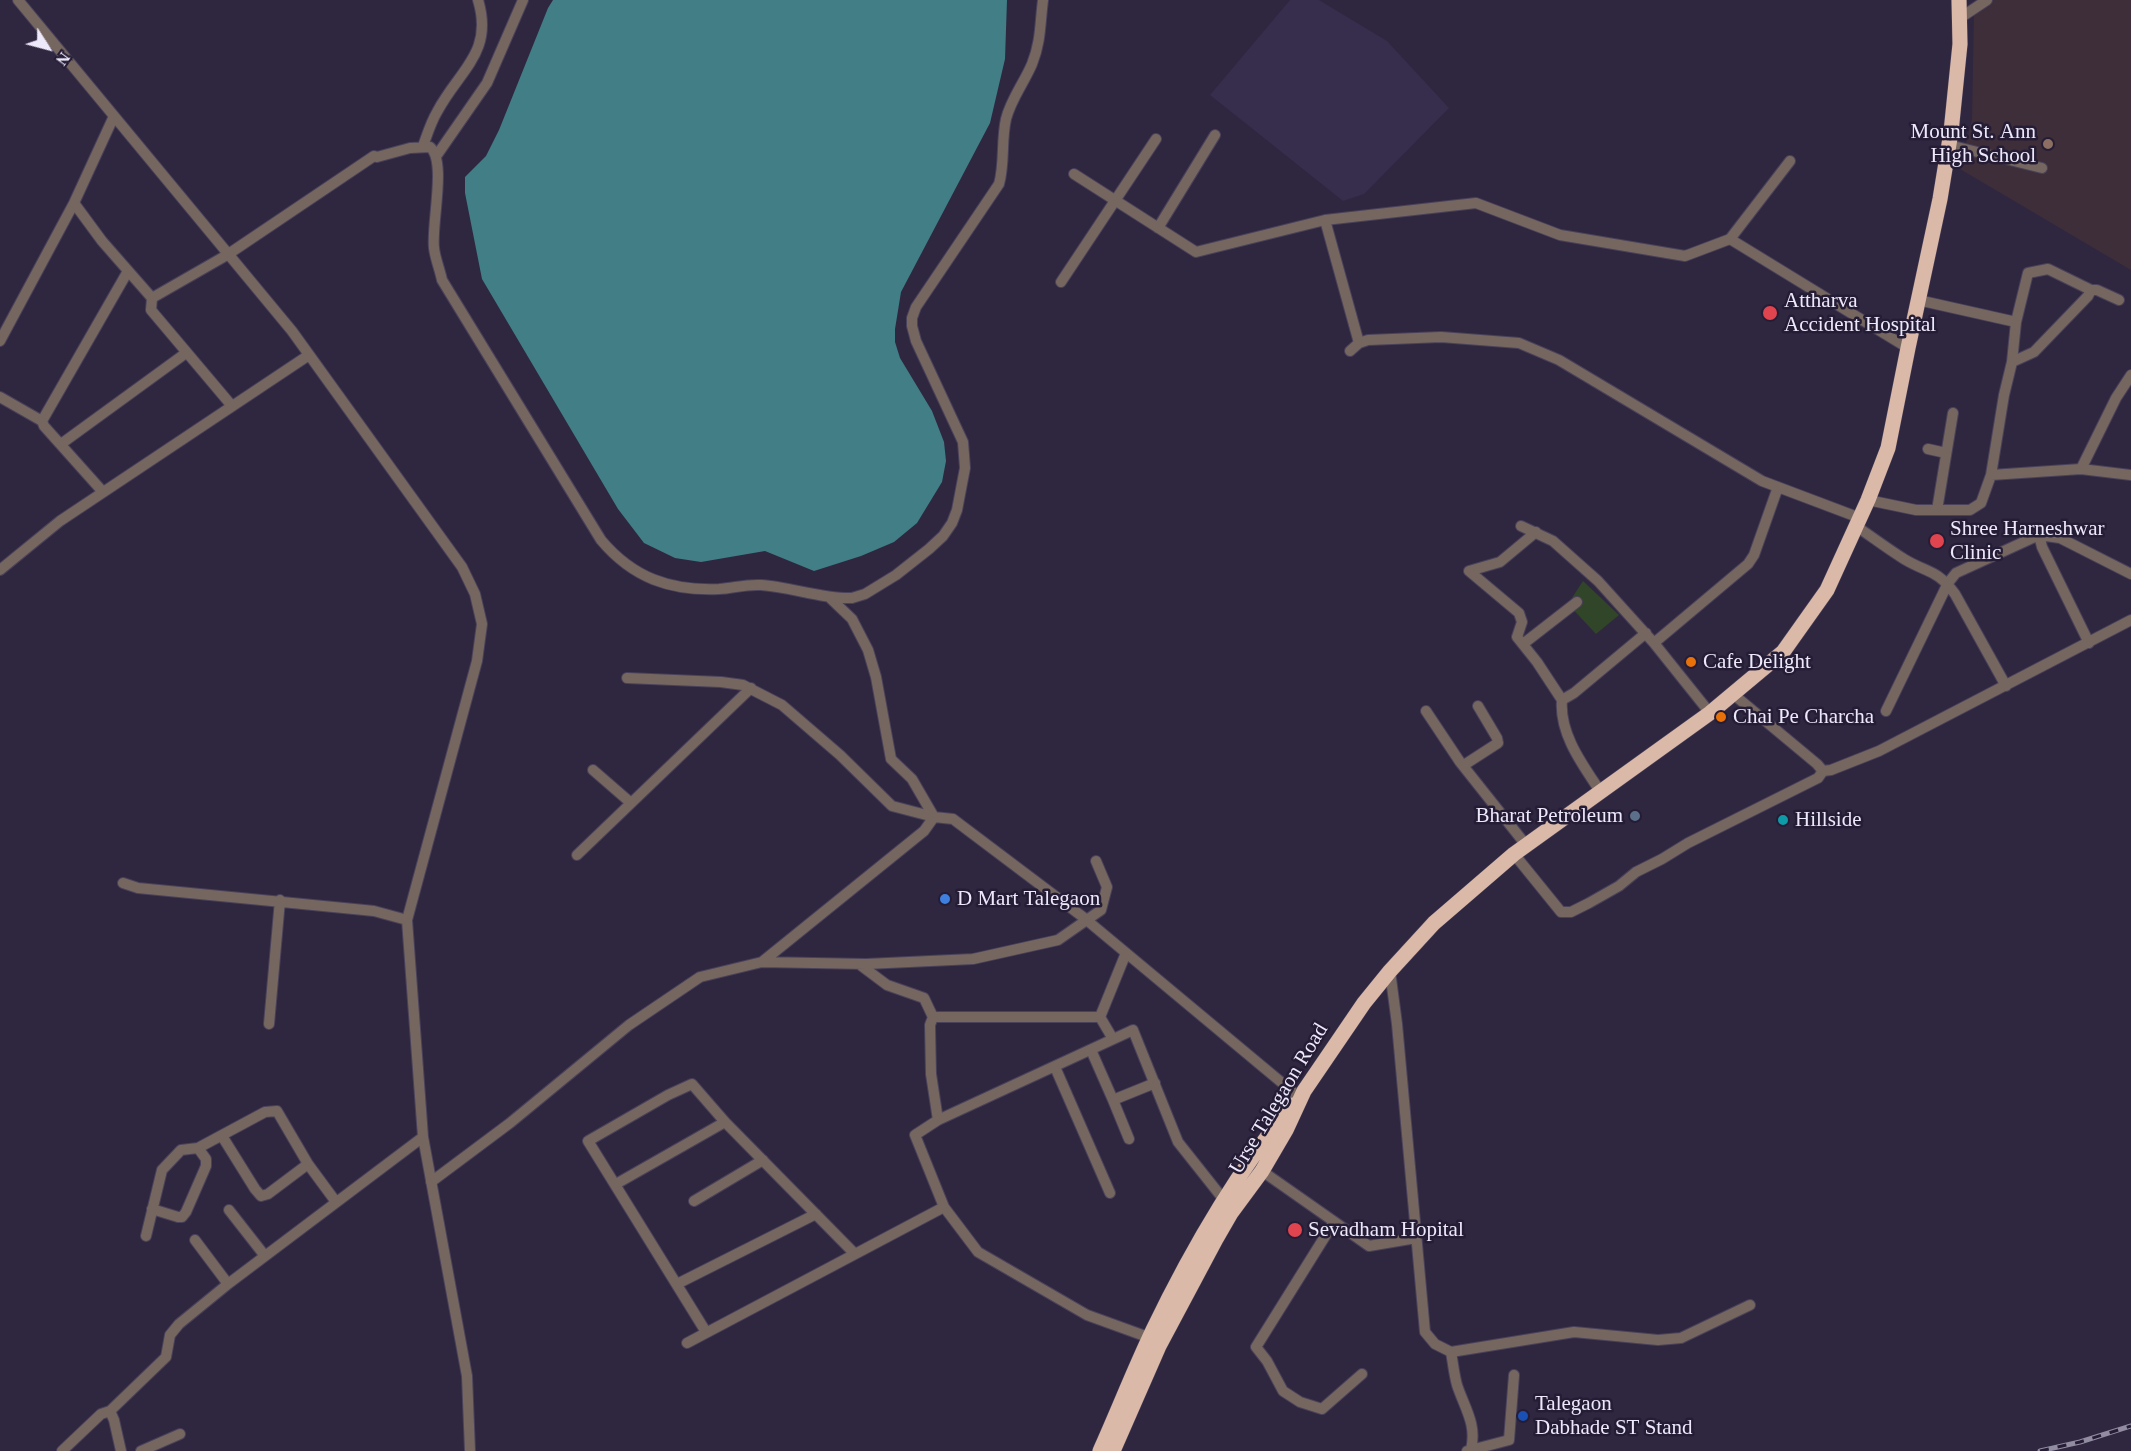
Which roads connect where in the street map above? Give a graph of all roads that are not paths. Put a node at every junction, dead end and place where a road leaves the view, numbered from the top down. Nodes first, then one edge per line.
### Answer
1 (18, 0) edge
2 (478, 0) edge
3 (523, 0) edge
4 (1043, 0) edge
5 (1959, 0) edge
6 (1987, 0) edge
7 (1960, 18) junction
8 (114, 116) junction
9 (1215, 135) dead end
10 (1156, 139) dead end
11 (1949, 145) junction
12 (423, 146) junction
13 (437, 155) junction
14 (1790, 161) dead end
15 (2042, 168) dead end
16 (1074, 174) dead end
17 (1115, 201) junction
18 (74, 203) junction
19 (1325, 220) junction
20 (1158, 228) junction
21 (1730, 239) junction
22 (227, 255) junction
23 (128, 270) junction
24 (1061, 282) dead end
25 (2091, 290) junction
26 (152, 298) junction
27 (1918, 300) junction
28 (2119, 300) dead end
29 (2016, 322) junction
30 (0, 341) edge
31 (1908, 348) junction
32 (186, 353) junction
33 (309, 355) junction
34 (2012, 362) junction
35 (2131, 375) edge
36 (0, 397) edge
37 (232, 406) junction
38 (1953, 413) dead end
39 (42, 421) junction
40 (61, 444) junction
41 (1929, 449) dead end
42 (1946, 453) junction
43 (2081, 469) junction
44 (1991, 475) junction
45 (2131, 476) edge
46 (1778, 487) junction
47 (103, 492) junction
48 (1868, 500) junction
49 (1936, 510) junction
50 (1858, 522) junction
51 (1521, 526) dead end
52 (1536, 532) junction
53 (2039, 535) junction
54 (0, 570) edge
55 (2131, 574) edge
56 (1948, 583) junction
57 (828, 596) junction
58 (1577, 603) dead end
59 (2131, 620) edge
60 (1646, 633) junction
61 (1654, 643) junction
62 (2090, 643) junction
63 (1523, 644) junction
64 (627, 678) dead end
65 (2006, 687) junction
66 (751, 688) junction
67 (1733, 694) junction
68 (1562, 700) junction
69 (1478, 706) dead end
70 (1426, 711) dead end
71 (1886, 711) dead end
72 (1710, 713) junction
73 (1464, 765) junction
74 (593, 770) dead end
75 (1823, 771) junction
76 (1600, 791) junction
77 (631, 803) junction
78 (934, 817) junction
79 (1520, 850) junction
80 (577, 855) dead end
81 (1095, 861) dead end
82 (123, 884) dead end
83 (280, 900) junction
84 (407, 920) junction
85 (1087, 920) junction
86 (1126, 953) junction
87 (762, 962) junction
88 (859, 964) junction
89 (1390, 971) junction
90 (933, 1017) junction
91 (1100, 1017) junction
92 (269, 1024) dead end
93 (1113, 1039) junction
94 (1090, 1050) junction
95 (1055, 1067) junction
96 (1155, 1083) junction
97 (1301, 1094) junction
98 (1113, 1100) junction
99 (938, 1120) junction
100 (725, 1122) junction
101 (222, 1136) junction
102 (423, 1137) junction
103 (1129, 1139) dead end
104 (198, 1148) junction
105 (763, 1160) junction
106 (308, 1164) junction
107 (1262, 1171) junction
108 (431, 1182) junction
109 (616, 1185) junction
110 (1110, 1192) dead end
111 (1224, 1200) junction
112 (694, 1201) dead end
113 (336, 1202) junction
114 (944, 1207) junction
115 (152, 1209) junction
116 (229, 1210) dead end
117 (816, 1214) junction
118 (1334, 1222) junction
119 (146, 1236) dead end
120 (1416, 1238) junction
121 (195, 1240) dead end
122 (854, 1253) junction
123 (265, 1256) junction
124 (228, 1284) junction
125 (677, 1284) junction
126 (1750, 1305) dead end
127 (706, 1332) junction
128 (1156, 1340) junction
129 (687, 1342) dead end
130 (1451, 1352) junction
131 (1362, 1374) dead end
132 (1514, 1376) dead end
133 (110, 1412) junction
134 (180, 1434) dead end
135 (1468, 1450) edge
136 (62, 1451) edge
137 (121, 1451) edge
138 (141, 1451) edge
139 (470, 1451) edge
140 (1100, 1451) edge
141 (1113, 1451) edge

1 - 8 street
2 - 12 street
3 - 13 street
4 - 57 street
5 - 7 highway, Urse Talegaon Road
6 - 7 street
7 - 11 highway, Urse Talegaon Road
8 - 18 street
8 - 22 street
9 - 20 street
10 - 17 street
11 - 15 street
11 - 27 highway, Urse Talegaon Road
12 - 13 street
12 - 22 street
13 - 57 street
14 - 21 street
16 - 17 street
17 - 20 street
17 - 24 street
18 - 23 street
18 - 30 street
19 - 20 street
19 - 21 street
19 - 46 street
21 - 31 street
22 - 26 street
22 - 33 street
23 - 26 street
23 - 39 street
25 - 28 street
25 - 29 street
25 - 34 street
26 - 32 street
27 - 29 street
27 - 31 highway, Urse Talegaon Road
29 - 34 street
31 - 48 highway, Urse Talegaon Road
32 - 37 street
32 - 40 street
33 - 37 street
33 - 84 street
34 - 44 street
35 - 43 street
36 - 39 street
37 - 47 street
38 - 42 street
39 - 40 street
40 - 47 street
41 - 42 street
42 - 49 street
43 - 44 street
43 - 45 street
44 - 49 street
46 - 50 street
46 - 61 street
47 - 54 street
48 - 49 street
48 - 50 highway, Urse Talegaon Road
50 - 56 street
50 - 67 highway, Urse Talegaon Road
51 - 52 street
52 - 60 street
52 - 63 street
53 - 55 street
53 - 56 street
53 - 62 street
56 - 65 street
56 - 71 street
57 - 78 street
58 - 63 street
59 - 62 street
60 - 61 street
60 - 68 street
61 - 72 street
62 - 65 street
63 - 68 street
64 - 66 street
65 - 75 street
66 - 77 street
66 - 78 street
67 - 72 highway, Urse Talegaon Road
67 - 75 street
68 - 76 street
69 - 73 street
70 - 73 street
72 - 76 highway, Urse Talegaon Road
73 - 79 street
74 - 77 street
75 - 79 street
76 - 79 highway, Urse Talegaon Road
77 - 80 street
78 - 85 street
78 - 87 street
79 - 89 highway, Urse Talegaon Road
81 - 85 street
82 - 83 street
83 - 84 street
83 - 92 street
84 - 102 street
85 - 86 street
85 - 88 street
86 - 91 street
86 - 97 street
87 - 88 street
87 - 108 street
88 - 90 street
89 - 97 highway, Urse Talegaon Road
89 - 120 street
90 - 91 street
90 - 99 street
91 - 93 street
93 - 94 street
93 - 96 street
94 - 95 street
94 - 98 street
95 - 99 street
95 - 110 street
96 - 98 street
96 - 111 street
97 - 107 highway, Urse Talegaon Road
97 - 111 highway
98 - 103 street
99 - 114 street
100 - 105 street
100 - 109 street
100 - 109 street
101 - 104 street
101 - 106 street
101 - 106 street
102 - 108 street
102 - 113 street
104 - 115 street
104 - 115 street
105 - 112 street
105 - 117 street
106 - 113 street
107 - 118 street
107 - 128 highway, Urse Talegaon Road
108 - 139 street
109 - 125 street
111 - 128 highway
113 - 123 street
114 - 122 street
114 - 128 street
115 - 119 street
116 - 123 street
117 - 122 street
117 - 125 street
118 - 120 street
118 - 131 street
120 - 130 street
121 - 124 street
122 - 127 street
123 - 124 street
124 - 133 street
125 - 127 street
126 - 130 street
127 - 129 street
128 - 140 highway
128 - 141 highway, Urse Talegaon Road
130 - 135 street
132 - 135 street
133 - 136 street
133 - 137 street
134 - 138 street

